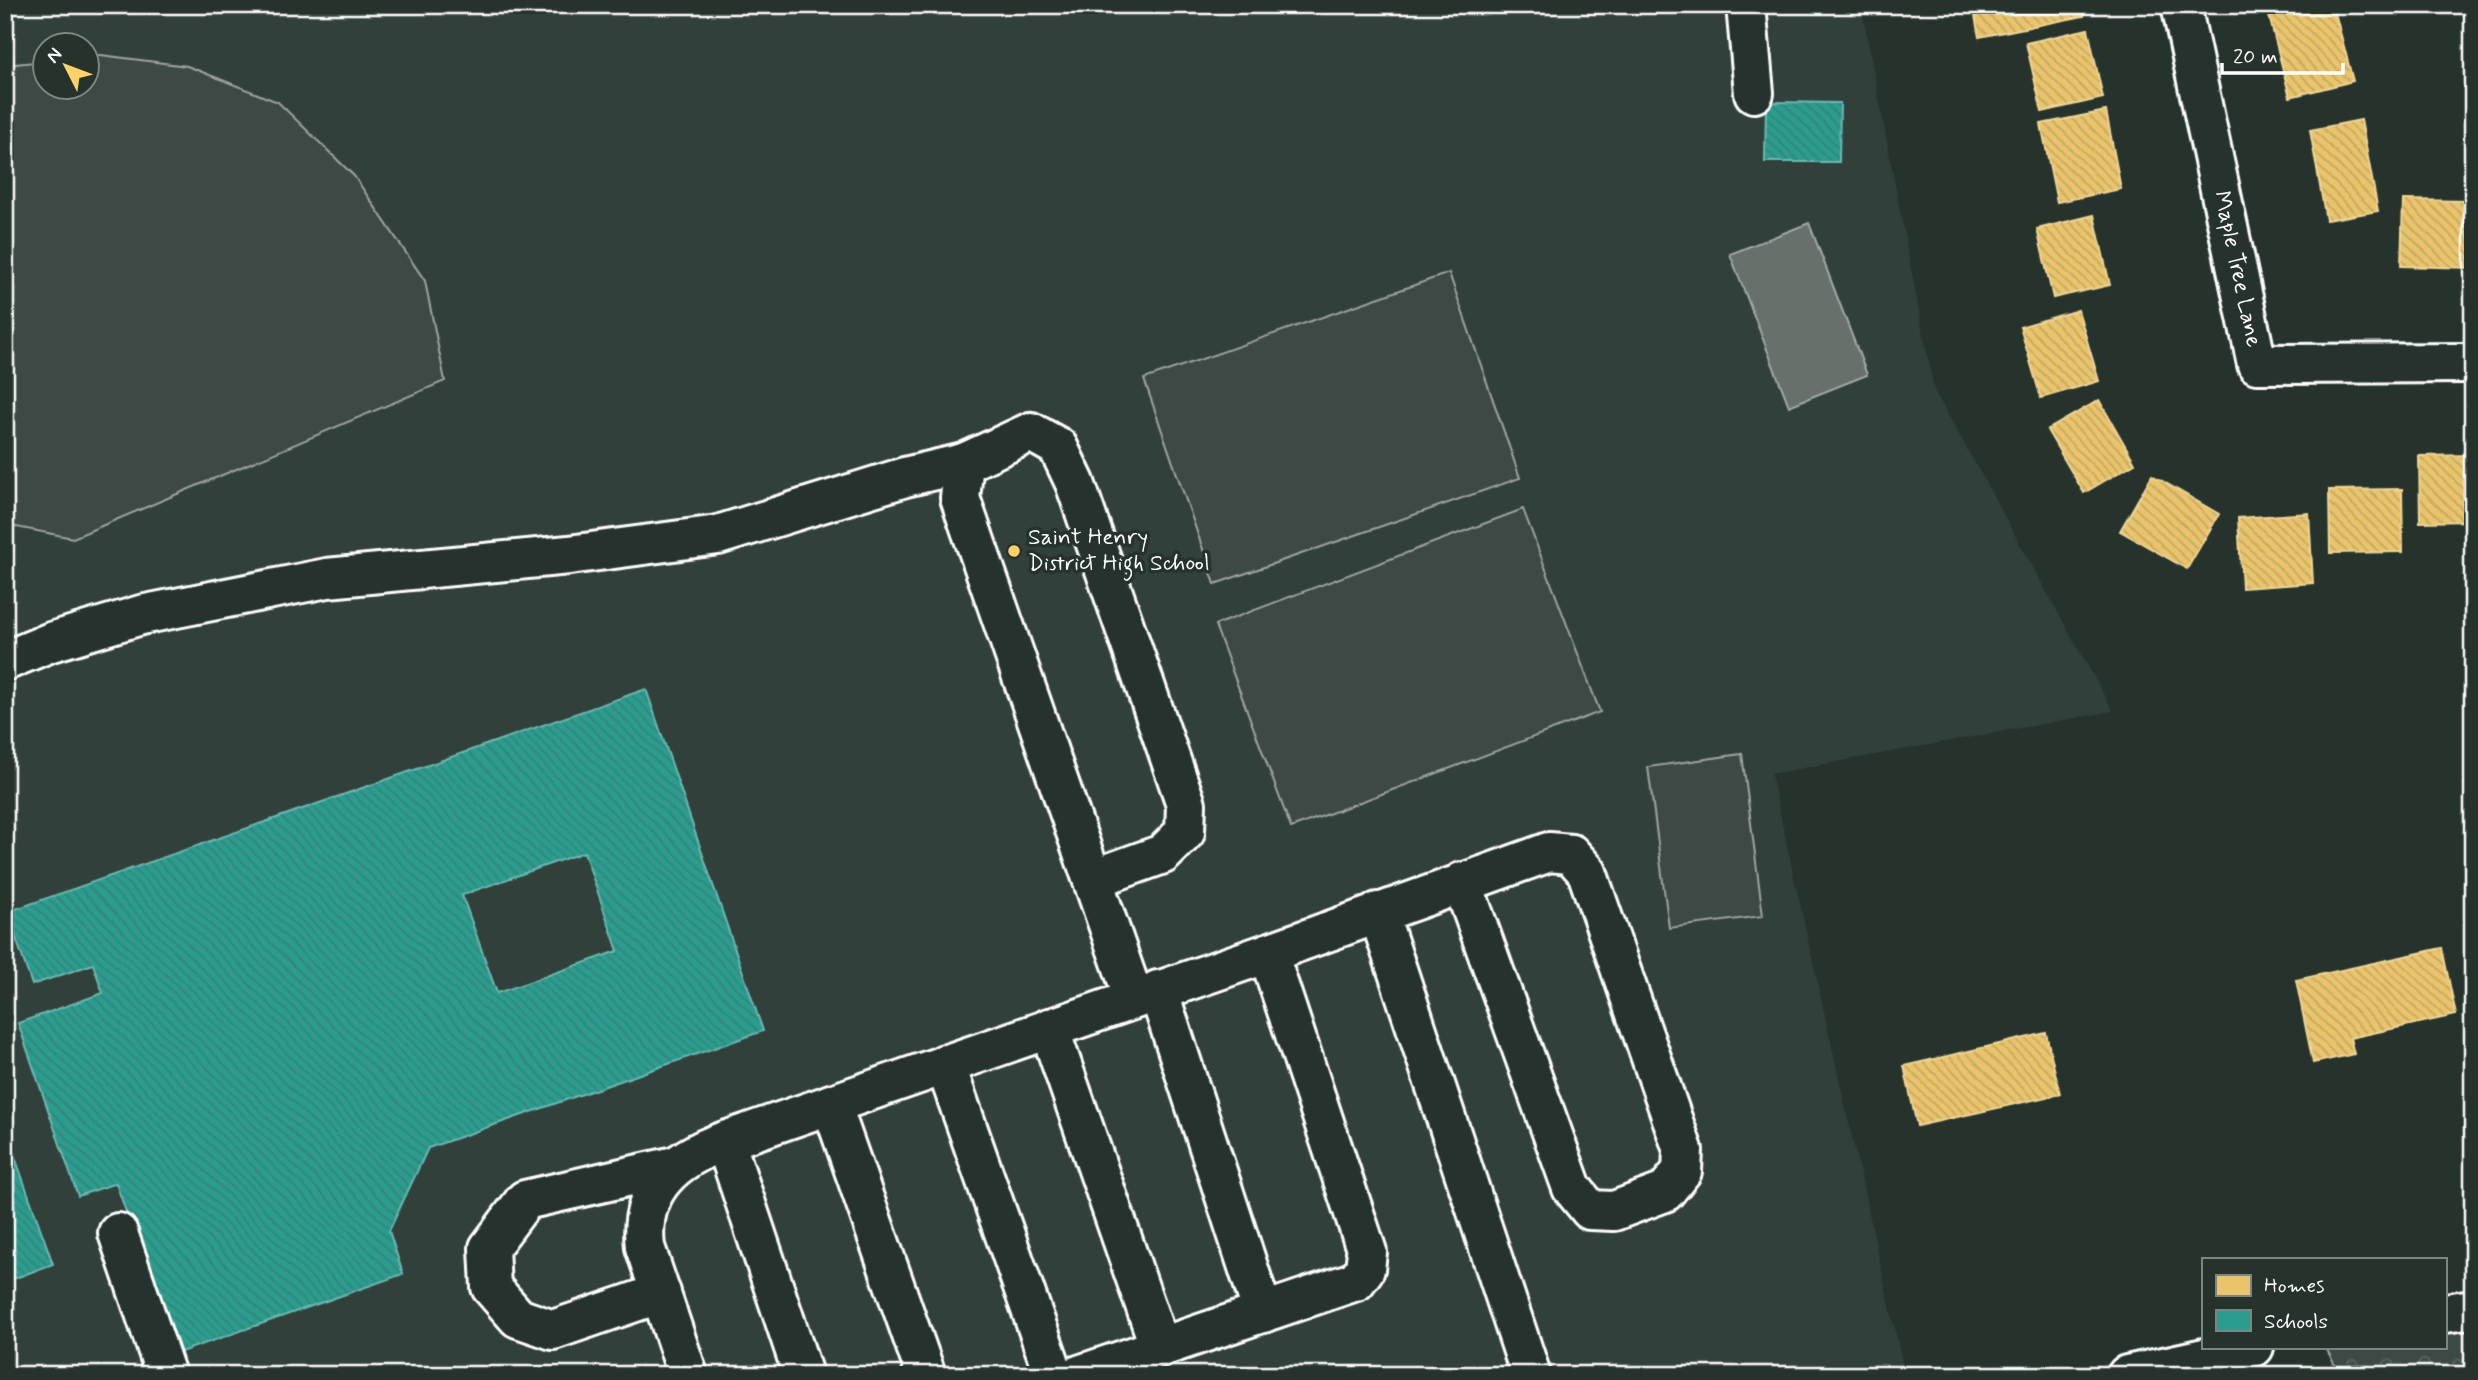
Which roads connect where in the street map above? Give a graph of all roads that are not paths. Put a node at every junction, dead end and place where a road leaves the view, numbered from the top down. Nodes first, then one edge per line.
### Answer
1 (1746, 5) edge
2 (2181, 5) edge
3 (1754, 93) dead end
4 (2473, 363) edge
5 (964, 463) junction
6 (5, 661) edge
7 (1093, 879) junction
8 (1462, 882) junction
9 (1378, 912) junction
10 (1268, 953) junction
11 (1146, 995) junction
12 (1049, 1028) junction
13 (945, 1065) junction
14 (831, 1104) junction
15 (725, 1141) junction
16 (675, 1166) junction
17 (118, 1233) dead end
18 (661, 1293) junction
19 (2473, 1309) edge
20 (1263, 1313) junction
21 (2446, 1313) edge
22 (1160, 1348) junction
23 (2249, 1348) edge
24 (166, 1375) edge
25 (688, 1375) edge
26 (803, 1375) edge
27 (926, 1375) edge
28 (1054, 1375) edge
29 (1079, 1375) edge
30 (1531, 1375) edge
31 (2127, 1375) edge

1 - 3 street
2 - 4 street, Maple Tree Lane
5 - 6 street
5 - 7 street
5 - 7 street
7 - 11 street
8 - 8 street
8 - 9 street
9 - 10 street
9 - 30 street
10 - 11 street
10 - 20 street
11 - 12 street
11 - 20 street
12 - 13 street
12 - 22 street
13 - 14 street
13 - 28 street
14 - 15 street
14 - 27 street
15 - 16 street
15 - 26 street
16 - 18 street
16 - 18 street
17 - 24 street
18 - 25 street
19 - 21 street
20 - 22 street
22 - 29 street
23 - 31 street

